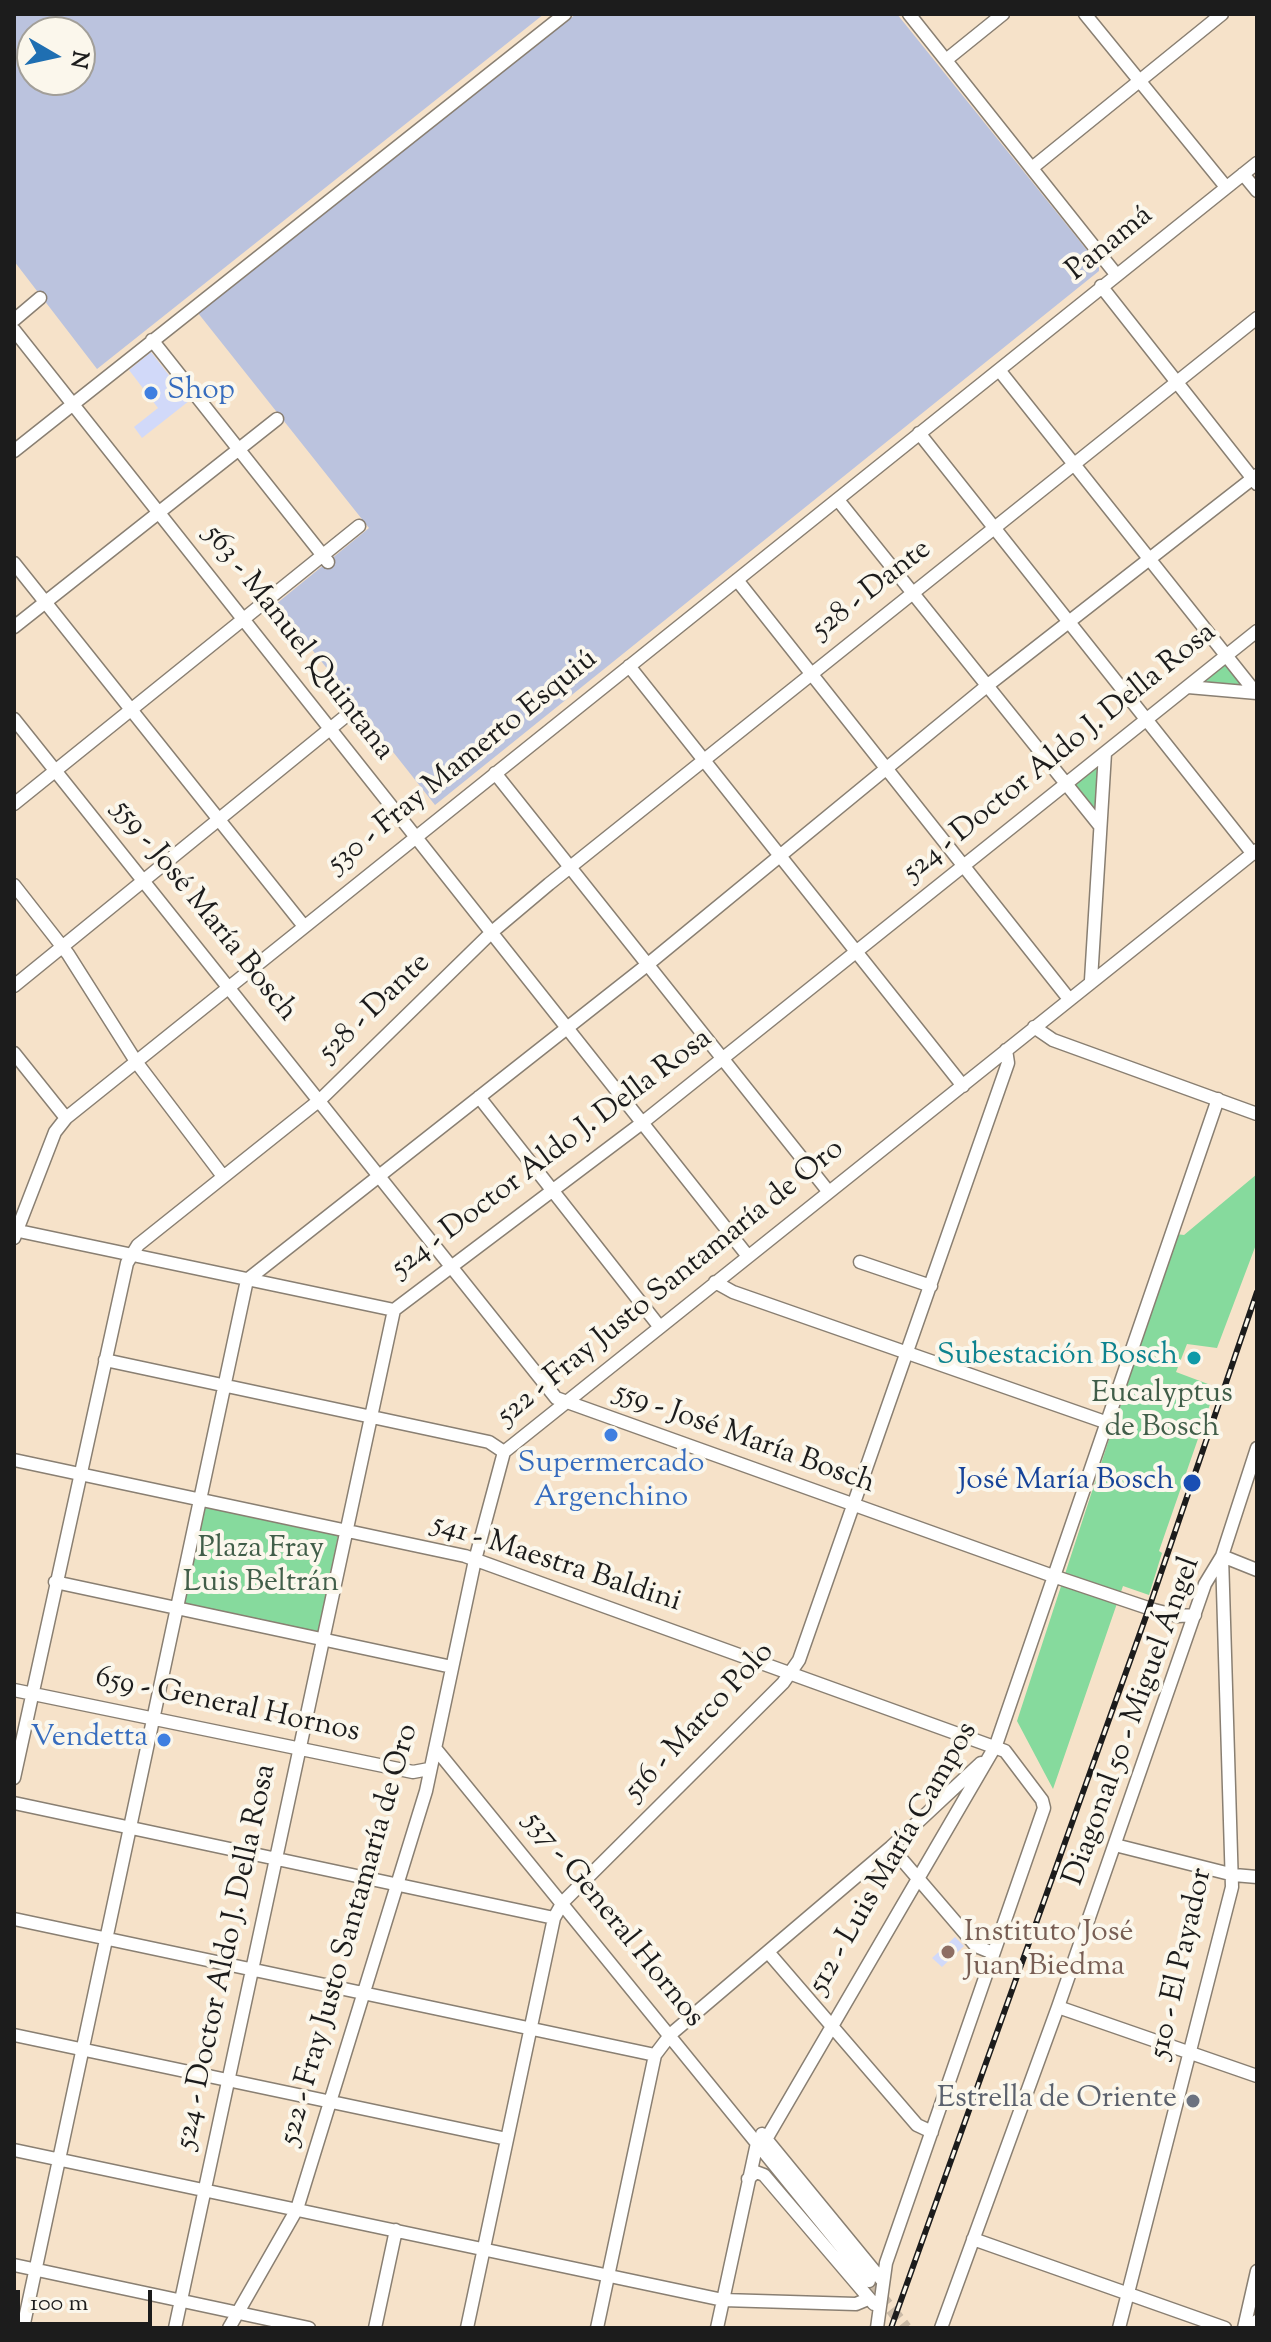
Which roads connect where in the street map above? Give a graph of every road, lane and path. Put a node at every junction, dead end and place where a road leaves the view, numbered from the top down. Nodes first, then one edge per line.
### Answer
1 (565, 14) edge
2 (909, 14) edge
3 (1003, 14) edge
4 (1085, 14) edge
5 (1222, 14) edge
6 (946, 60) junction
7 (1140, 80) junction
8 (1257, 163) edge
9 (1032, 168) junction
10 (1243, 174) junction
11 (1226, 187) junction
12 (1257, 191) edge
13 (1115, 273) junction
14 (1101, 286) junction
15 (40, 298) dead end
16 (1257, 318) edge
17 (14, 320) edge
18 (14, 330) edge
19 (152, 340) junction
20 (999, 370) junction
21 (1177, 382) junction
22 (74, 404) junction
23 (277, 419) dead end
24 (919, 433) junction
25 (239, 449) junction
26 (14, 451) edge
27 (1075, 464) junction
28 (1256, 479) edge
29 (838, 500) junction
30 (159, 512) junction
31 (359, 526) dead end
32 (995, 528) junction
33 (325, 558) junction
34 (1149, 559) junction
35 (14, 563) edge
36 (737, 580) junction
37 (913, 592) junction
38 (45, 603) junction
39 (244, 620) junction
40 (1069, 623) junction
41 (14, 627) edge
42 (1257, 631) edge
43 (1227, 656) junction
44 (629, 666) junction
45 (812, 673) junction
46 (988, 685) junction
47 (1188, 687) junction
48 (1256, 693) edge
49 (131, 711) junction
50 (352, 711) dead end
51 (14, 719) edge
52 (1147, 720) junction
53 (330, 728) junction
54 (1105, 753) junction
55 (703, 760) junction
56 (56, 771) junction
57 (888, 771) junction
58 (495, 773) junction
59 (1066, 783) junction
60 (14, 804) edge
61 (218, 819) junction
62 (1100, 826) junction
63 (415, 836) junction
64 (1255, 852) edge
65 (780, 858) junction
66 (571, 866) junction
67 (964, 866) junction
68 (142, 880) junction
69 (14, 885) edge
70 (303, 925) junction
71 (492, 932) junction
72 (62, 946) junction
73 (856, 951) junction
74 (647, 965) junction
75 (1091, 980) junction
76 (14, 986) edge
77 (230, 986) junction
78 (1069, 999) junction
79 (567, 1027) junction
80 (1034, 1027) junction
81 (1006, 1050) junction
82 (14, 1053) edge
83 (723, 1059) junction
84 (137, 1063) junction
85 (963, 1086) junction
86 (479, 1097) junction
87 (321, 1099) junction
88 (1218, 1099) junction
89 (1257, 1114) edge
90 (66, 1118) junction
91 (642, 1123) junction
92 (379, 1174) junction
93 (222, 1175) junction
94 (552, 1190) junction
95 (828, 1191) junction
96 (15, 1233) edge
97 (130, 1254) junction
98 (747, 1255) junction
99 (860, 1262) dead end
100 (451, 1264) junction
101 (247, 1280) junction
102 (715, 1282) junction
103 (931, 1286) junction
104 (394, 1310) junction
105 (659, 1326) junction
106 (907, 1354) junction
107 (105, 1360) junction
108 (224, 1386) junction
109 (564, 1403) junction
110 (369, 1417) junction
111 (1105, 1422) junction
112 (1257, 1448) edge
113 (504, 1452) junction
114 (14, 1460) edge
115 (79, 1473) junction
116 (202, 1500) junction
117 (852, 1506) junction
118 (345, 1530) junction
119 (1222, 1556) junction
120 (475, 1560) junction
121 (1257, 1570) edge
122 (1053, 1576) junction
123 (55, 1582) junction
124 (176, 1609) junction
125 (1195, 1615) junction
126 (321, 1640) junction
127 (452, 1667) junction
128 (792, 1672) junction
129 (14, 1690) edge
130 (32, 1693) junction
131 (152, 1719) junction
132 (996, 1745) junction
133 (435, 1748) junction
134 (298, 1749) junction
135 (429, 1769) junction
136 (14, 1778) edge
137 (14, 1803) edge
138 (129, 1829) junction
139 (1115, 1845) junction
140 (891, 1847) junction
141 (274, 1861) junction
142 (1234, 1875) junction
143 (917, 1876) junction
144 (1257, 1877) edge
145 (398, 1886) junction
146 (563, 1902) junction
147 (554, 1918) junction
148 (14, 1919) edge
149 (105, 1938) junction
150 (768, 1952) junction
151 (993, 1953) junction
152 (252, 1969) junction
153 (364, 1994) junction
154 (1058, 2007) junction
155 (830, 2023) junction
156 (530, 2028) junction
157 (671, 2034) junction
158 (14, 2035) edge
159 (82, 2050) junction
160 (1189, 2053) junction
161 (655, 2055) junction
162 (1257, 2076) edge
163 (228, 2079) junction
164 (331, 2101) junction
165 (932, 2132) junction
166 (507, 2139) junction
167 (762, 2140) junction
168 (14, 2150) edge
169 (58, 2159) junction
170 (748, 2179) junction
171 (205, 2190) junction
172 (297, 2209) junction
173 (396, 2230) junction
174 (973, 2239) junction
175 (484, 2249) junction
176 (14, 2265) edge
177 (35, 2270) junction
178 (1257, 2271) edge
179 (608, 2277) junction
180 (875, 2280) junction
181 (1128, 2294) junction
182 (868, 2299) junction
183 (723, 2300) junction
184 (181, 2301) junction
185 (880, 2308) junction
186 (238, 2312) junction
187 (1257, 2322) edge
188 (23, 2328) edge
189 (175, 2328) edge
190 (229, 2328) edge
191 (309, 2328) edge
192 (375, 2328) edge
193 (467, 2328) edge
194 (597, 2328) edge
195 (717, 2328) edge
196 (877, 2328) edge
197 (941, 2328) edge
198 (1119, 2328) edge
199 (1225, 2328) edge
200 (1246, 2328) edge

1 - 19 street
2 - 6 street
3 - 6 street
4 - 7 street
5 - 7 street
6 - 9 street
7 - 9 street
7 - 11 street
8 - 10 street, Panamá
9 - 13 street
10 - 11 street, Panamá
10 - 12 street
11 - 13 street, Panamá
13 - 14 street, Panamá
14 - 20 street, Panamá
14 - 21 street
15 - 17 street
16 - 21 street, 528 - Dante
18 - 22 street, 563 - Manuel Quintana
19 - 22 street
19 - 25 street
20 - 24 street, 530 - Fray Mamerto Esquiú
20 - 27 street
21 - 27 street, 528 - Dante
21 - 28 street
22 - 26 street
22 - 30 street, 563 - Manuel Quintana
23 - 25 street
24 - 29 street, 530 - Fray Mamerto Esquiú
24 - 32 street
25 - 30 street
25 - 33 street
27 - 32 street, 528 - Dante
27 - 34 street
28 - 34 street
29 - 36 street, 530 - Fray Mamerto Esquiú
29 - 37 street
30 - 38 street
30 - 39 street, 563 - Manuel Quintana
31 - 33 street
32 - 37 street, 528 - Dante
32 - 40 street
33 - 39 street
34 - 40 street
34 - 43 street
35 - 38 street
36 - 44 street, 530 - Fray Mamerto Esquiú
36 - 45 street
37 - 45 street, 528 - Dante
37 - 46 street
38 - 41 street
38 - 49 street
39 - 49 street
39 - 53 street, 563 - Manuel Quintana
40 - 46 street
40 - 52 street
42 - 43 street, 524 - Doctor Aldo J. Della Rosa
43 - 47 street, 524 - Doctor Aldo J. Della Rosa
43 - 48 street
44 - 55 street
44 - 58 street, 530 - Fray Mamerto Esquiú
45 - 55 street, 528 - Dante
45 - 57 street
46 - 57 street
46 - 59 street
47 - 48 street
47 - 52 street, 524 - Doctor Aldo J. Della Rosa
49 - 56 street
49 - 61 street
50 - 53 street
51 - 56 street, 559 - José María Bosch
52 - 54 street, 524 - Doctor Aldo J. Della Rosa
52 - 64 street
53 - 61 street
53 - 63 street, 563 - Manuel Quintana
54 - 59 street, 524 - Doctor Aldo J. Della Rosa
54 - 62 street
55 - 65 street
55 - 66 street, 528 - Dante
56 - 60 street
56 - 68 street, 559 - José María Bosch
57 - 65 street
57 - 67 street
58 - 63 street, 530 - Fray Mamerto Esquiú
58 - 66 street
59 - 62 street
59 - 67 street, 524 - Doctor Aldo J. Della Rosa
61 - 68 street
61 - 70 street
62 - 75 street
63 - 70 street, 530 - Fray Mamerto Esquiú
63 - 71 street, 563 - Manuel Quintana
64 - 75 street, 522 - Fray Justo Santamaría de Oro
65 - 73 street
65 - 74 street
66 - 71 street, 528 - Dante
66 - 74 street
67 - 73 street, 524 - Doctor Aldo J. Della Rosa
67 - 78 street
68 - 72 street
68 - 77 street, 559 - José María Bosch
69 - 72 street
70 - 77 street, 530 - Fray Mamerto Esquiú
71 - 79 street, 563 - Manuel Quintana
71 - 87 street, 528 - Dante
72 - 76 street
72 - 84 street
73 - 83 street, 524 - Doctor Aldo J. Della Rosa
73 - 85 street
74 - 79 street
74 - 83 street
75 - 78 street, 522 - Fray Justo Santamaría de Oro
77 - 84 street, 530 - Fray Mamerto Esquiú
77 - 87 street, 559 - José María Bosch
78 - 80 street, 522 - Fray Justo Santamaría de Oro
79 - 86 street
79 - 91 street, 563 - Manuel Quintana
80 - 81 street, 522 - Fray Justo Santamaría de Oro
80 - 88 street
81 - 85 street, 522 - Fray Justo Santamaría de Oro
81 - 103 street, 516 - Marco Polo
82 - 90 street
83 - 91 street, 524 - Doctor Aldo J. Della Rosa
83 - 95 street
84 - 90 street, 530 - Fray Mamerto Esquiú
84 - 93 street
85 - 95 street, 522 - Fray Justo Santamaría de Oro
86 - 92 street
86 - 94 street
87 - 92 street, 559 - José María Bosch
87 - 93 street, 528 - Dante
88 - 89 street
88 - 111 street, 512 - Luis María Campos
90 - 96 street, 530 - Fray Mamerto Esquiú
91 - 94 street, 524 - Doctor Aldo J. Della Rosa
91 - 98 street, 563 - Manuel Quintana
92 - 100 street, 559 - José María Bosch
92 - 101 street
93 - 97 street, 528 - Dante
94 - 100 street, 524 - Doctor Aldo J. Della Rosa
94 - 105 street
95 - 98 street, 522 - Fray Justo Santamaría de Oro
96 - 97 street
97 - 101 street
97 - 107 street
98 - 102 street, 522 - Fray Justo Santamaría de Oro
99 - 103 street
100 - 104 street, 524 - Doctor Aldo J. Della Rosa
100 - 109 street, 559 - José María Bosch
101 - 104 street
101 - 108 street
102 - 105 street, 522 - Fray Justo Santamaría de Oro
102 - 106 street
103 - 106 street, 516 - Marco Polo
104 - 110 street, 524 - Doctor Aldo J. Della Rosa
105 - 109 street, 522 - Fray Justo Santamaría de Oro
106 - 111 street
106 - 117 street, 516 - Marco Polo
107 - 108 street
107 - 115 street
108 - 110 street
108 - 116 street
109 - 113 street, 522 - Fray Justo Santamaría de Oro
109 - 117 street, 559 - José María Bosch
110 - 113 street
110 - 118 street, 524 - Doctor Aldo J. Della Rosa
111 - 122 street, 512 - Luis María Campos
112 - 119 street, Diagonal 50 - Miguel Ángel
113 - 120 street, 522 - Fray Justo Santamaría de Oro
114 - 115 street, 541 - Maestra Baldini
115 - 116 street, 541 - Maestra Baldini
115 - 123 street
116 - 118 street, 541 - Maestra Baldini
116 - 124 street
117 - 122 street, 559 - José María Bosch
117 - 128 street, 516 - Marco Polo
118 - 120 street, 541 - Maestra Baldini
118 - 126 street, 524 - Doctor Aldo J. Della Rosa
119 - 121 street
119 - 125 street, Diagonal 50 - Miguel Ángel
119 - 142 street, 510 - El Payador
120 - 127 street, 522 - Fray Justo Santamaría de Oro
120 - 128 street, 541 - Maestra Baldini
122 - 125 street, 559 - José María Bosch
122 - 132 street, 512 - Luis María Campos
123 - 124 street
123 - 130 street
124 - 126 street
124 - 131 street
125 - 139 street, Diagonal 50 - Miguel Ángel
126 - 127 street
126 - 134 street, 524 - Doctor Aldo J. Della Rosa
127 - 133 street, 522 - Fray Justo Santamaría de Oro
128 - 132 street, 541 - Maestra Baldini
128 - 146 street, 516 - Marco Polo
129 - 130 street, 659 - General Hornos
130 - 131 street, 659 - General Hornos
130 - 136 street
131 - 134 street, 659 - General Hornos
131 - 138 street
132 - 140 street
132 - 143 street, 512 - Luis María Campos
132 - 151 street, 541 - Maestra Baldini
133 - 135 street, 522 - Fray Justo Santamaría de Oro
133 - 146 street, 537 - General Hornos
134 - 135 street, 659 - General Hornos
134 - 141 street, 524 - Doctor Aldo J. Della Rosa
135 - 145 street, 522 - Fray Justo Santamaría de Oro
137 - 138 street
138 - 141 street
138 - 149 street
139 - 142 street
139 - 154 street, Diagonal 50 - Miguel Ángel
140 - 143 street
140 - 150 street
141 - 145 street
141 - 152 street, 524 - Doctor Aldo J. Della Rosa
142 - 144 street
142 - 160 street, 510 - El Payador
143 - 151 street
143 - 155 street, 512 - Luis María Campos
145 - 147 street
145 - 153 street, 522 - Fray Justo Santamaría de Oro
146 - 147 street, 516 - Marco Polo
146 - 157 street, 537 - General Hornos
147 - 156 street, 516 - Marco Polo
148 - 149 street
149 - 152 street
149 - 159 street
150 - 155 street
150 - 157 street
151 - 165 street
152 - 153 street
152 - 163 street, 524 - Doctor Aldo J. Della Rosa
153 - 156 street
153 - 164 street, 522 - Fray Justo Santamaría de Oro
154 - 160 street
154 - 174 street, Diagonal 50 - Miguel Ángel
155 - 165 street
155 - 167 street, 512 - Luis María Campos
156 - 161 street
156 - 166 street, 516 - Marco Polo
157 - 161 street
157 - 167 street, 537 - General Hornos
158 - 159 street
159 - 163 street
159 - 169 street
160 - 162 street
160 - 181 street, 510 - El Payador
161 - 179 street
163 - 164 street
163 - 171 street, 524 - Doctor Aldo J. Della Rosa
164 - 166 street
164 - 172 street, 522 - Fray Justo Santamaría de Oro
165 - 180 street
166 - 175 street, 516 - Marco Polo
167 - 170 street, 512 - Luis María Campos
167 - 180 street
167 - 180 street
168 - 169 street
169 - 171 street
169 - 177 street
170 - 182 street
170 - 183 street, 512 - Luis María Campos
171 - 172 street
171 - 184 street, 524 - Doctor Aldo J. Della Rosa
172 - 173 street
172 - 186 street, 522 - Fray Justo Santamaría de Oro
173 - 175 street
173 - 192 street
174 - 181 street
174 - 197 street, Diagonal 50 - Miguel Ángel
175 - 179 street
175 - 193 street, 516 - Marco Polo
176 - 177 street
177 - 184 street
177 - 188 street
178 - 200 street
179 - 183 street
179 - 194 street
180 - 185 street
181 - 198 street, 510 - El Payador
181 - 199 street
182 - 183 street
182 - 185 street
183 - 195 street, 512 - Luis María Campos
184 - 186 street
184 - 189 street, 524 - Doctor Aldo J. Della Rosa
185 - 196 street
186 - 190 street, 522 - Fray Justo Santamaría de Oro
186 - 191 street
187 - 200 main road

